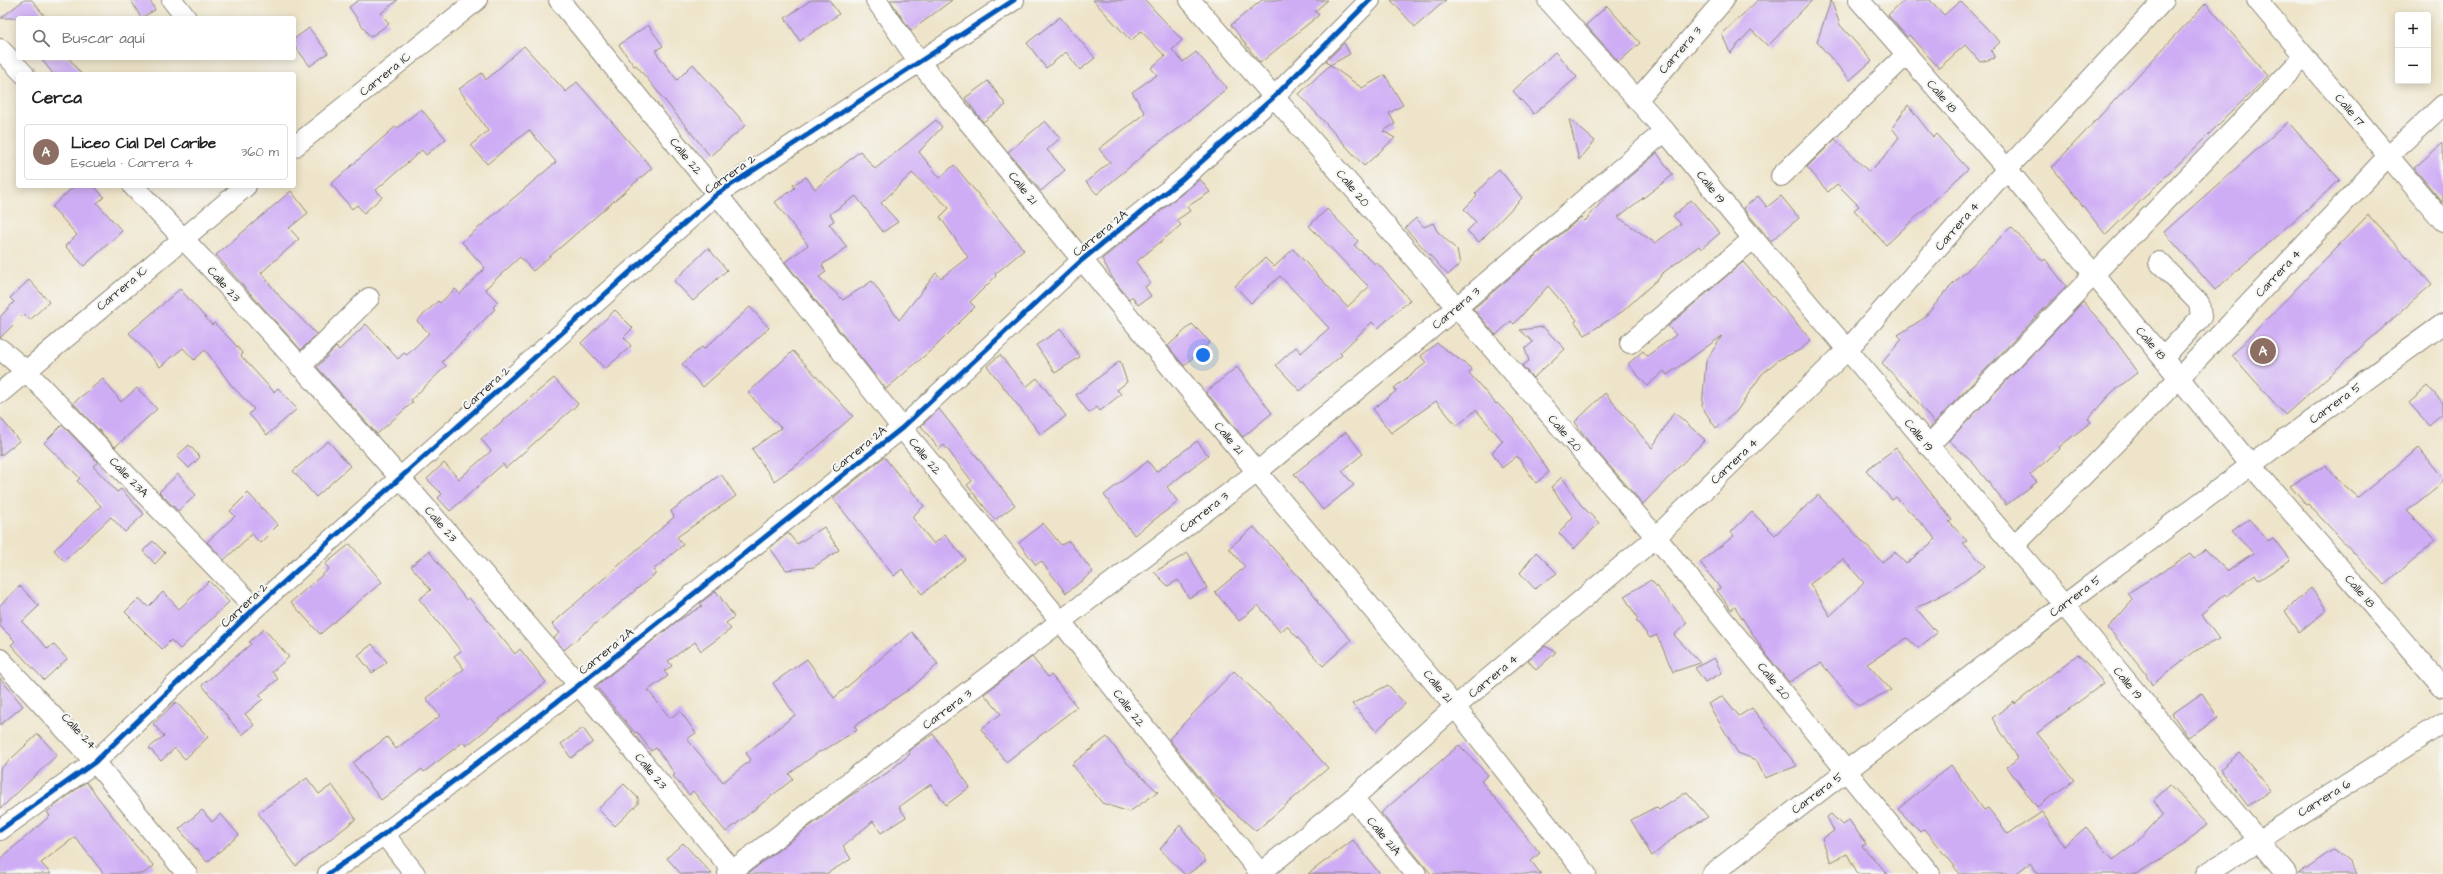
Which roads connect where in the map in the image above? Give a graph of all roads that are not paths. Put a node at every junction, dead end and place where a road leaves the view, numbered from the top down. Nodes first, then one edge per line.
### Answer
1 (172, 0) edge
2 (477, 0) edge
3 (559, 0) edge
4 (876, 0) edge
5 (1014, 0) edge
6 (1192, 0) edge
7 (1370, 0) edge
8 (1548, 0) edge
9 (1724, 0) edge
10 (1858, 0) edge
11 (2164, 0) edge
12 (2257, 0) edge
13 (184, 16) edge
14 (0, 49) edge
15 (1906, 55) junction
16 (2304, 57) junction
17 (919, 62) junction
18 (22, 72) edge
19 (1275, 96) junction
20 (1636, 100) junction
21 (2443, 105) edge
22 (1665, 131) junction
23 (296, 145) edge
24 (2389, 155) junction
25 (2007, 169) junction
26 (1782, 176) dead end
27 (135, 188) edge
28 (243, 188) edge
29 (717, 194) junction
30 (2443, 221) edge
31 (182, 237) junction
32 (1753, 239) junction
33 (1082, 260) junction
34 (2159, 262) dead end
35 (2093, 276) junction
36 (369, 298) dead end
37 (1456, 308) junction
38 (2443, 324) edge
39 (1630, 343) dead end
40 (0, 349) edge
41 (1848, 349) junction
42 (2163, 358) junction
43 (300, 367) junction
44 (25, 370) junction
45 (2180, 377) junction
46 (0, 393) edge
47 (902, 428) junction
48 (1928, 446) junction
49 (2250, 464) junction
50 (1257, 472) junction
51 (401, 478) junction
52 (1656, 537) junction
53 (2014, 546) junction
54 (2063, 604) junction
55 (255, 608) junction
56 (1062, 623) junction
57 (0, 659) edge
58 (579, 685) junction
59 (2443, 687) edge
60 (1455, 708) junction
61 (2443, 723) edge
62 (95, 762) junction
63 (1847, 770) junction
64 (1353, 798) junction
65 (0, 830) edge
66 (384, 834) junction
67 (2259, 840) junction
68 (732, 873) edge
69 (187, 874) edge
70 (328, 874) edge
71 (415, 874) edge
72 (1260, 874) edge
73 (1416, 874) edge
74 (1586, 874) edge
75 (1712, 874) edge
76 (1930, 874) edge
77 (2206, 874) edge
78 (2286, 874) edge

1 - 13 street
2 - 23 street, Carrera 1C
3 - 29 street, Calle 22
4 - 17 street, Calle 21
5 - 17 street, Carrera 2
6 - 19 street, Calle 20
7 - 19 street, Carrera 2A
8 - 20 street, Calle 19
9 - 20 street, Carrera 3
10 - 15 street, Calle 18
11 - 25 street, Carrera 4
12 - 16 street, Calle 17
14 - 18 street
15 - 25 street, Calle 18
15 - 26 street
16 - 24 street, Calle 17
16 - 35 street
17 - 29 street, Carrera 2
17 - 33 street, Calle 21
19 - 33 street, Carrera 2A
19 - 37 street, Calle 20
20 - 22 street, Calle 19
21 - 24 street, Carrera 4
22 - 32 street, Calle 19
22 - 37 street, Carrera 3
24 - 30 street, Calle 17
24 - 45 street, Carrera 4
25 - 35 street, Calle 18
25 - 41 street, Carrera 4
27 - 31 street, Calle 23
28 - 31 street, Carrera 1C
29 - 47 street, Calle 22
29 - 51 street, Carrera 2
31 - 43 street, Calle 23
31 - 44 street, Carrera 1C
32 - 39 street
32 - 41 street, Calle 19
33 - 47 street, Carrera 2A
33 - 50 street, Calle 21
34 - 42 street
35 - 42 street, Calle 18
35 - 48 street
36 - 43 street
37 - 50 street, Carrera 3
37 - 52 street, Calle 20
38 - 49 street, Carrera 5
40 - 44 street, Calle 23A
41 - 48 street, Calle 19
41 - 52 street, Carrera 4
42 - 45 street, Calle 18
43 - 51 street, Calle 23
44 - 46 street, Carrera 1C
44 - 55 street, Calle 23A
45 - 49 street, Calle 18
45 - 53 street, Carrera 4
47 - 56 street, Calle 22
47 - 58 street, Carrera 2A
48 - 53 street, Calle 19
49 - 54 street, Carrera 5
49 - 59 street, Calle 18
50 - 56 street, Carrera 3
50 - 60 street, Calle 21
51 - 55 street, Carrera 2
51 - 58 street, Calle 23
52 - 60 street, Carrera 4
52 - 63 street, Calle 20
53 - 54 street, Calle 19
54 - 63 street, Carrera 5
54 - 67 street, Calle 19
55 - 62 street, Carrera 2
56 - 68 street, Carrera 3
56 - 72 street, Calle 22
57 - 62 street, Calle 24
58 - 66 street, Carrera 2A
58 - 68 street, Calle 23
60 - 64 street, Carrera 4
60 - 74 street, Calle 21
61 - 67 street, Carrera 6
62 - 65 street, Carrera 2
62 - 69 street, Calle 24
63 - 75 street, Carrera 5
63 - 76 street, Calle 20
64 - 72 street, Carrera 4
64 - 73 street, Calle 21A
66 - 70 street, Carrera 2A
66 - 71 street
67 - 77 street, Carrera 6
67 - 78 street, Calle 19

